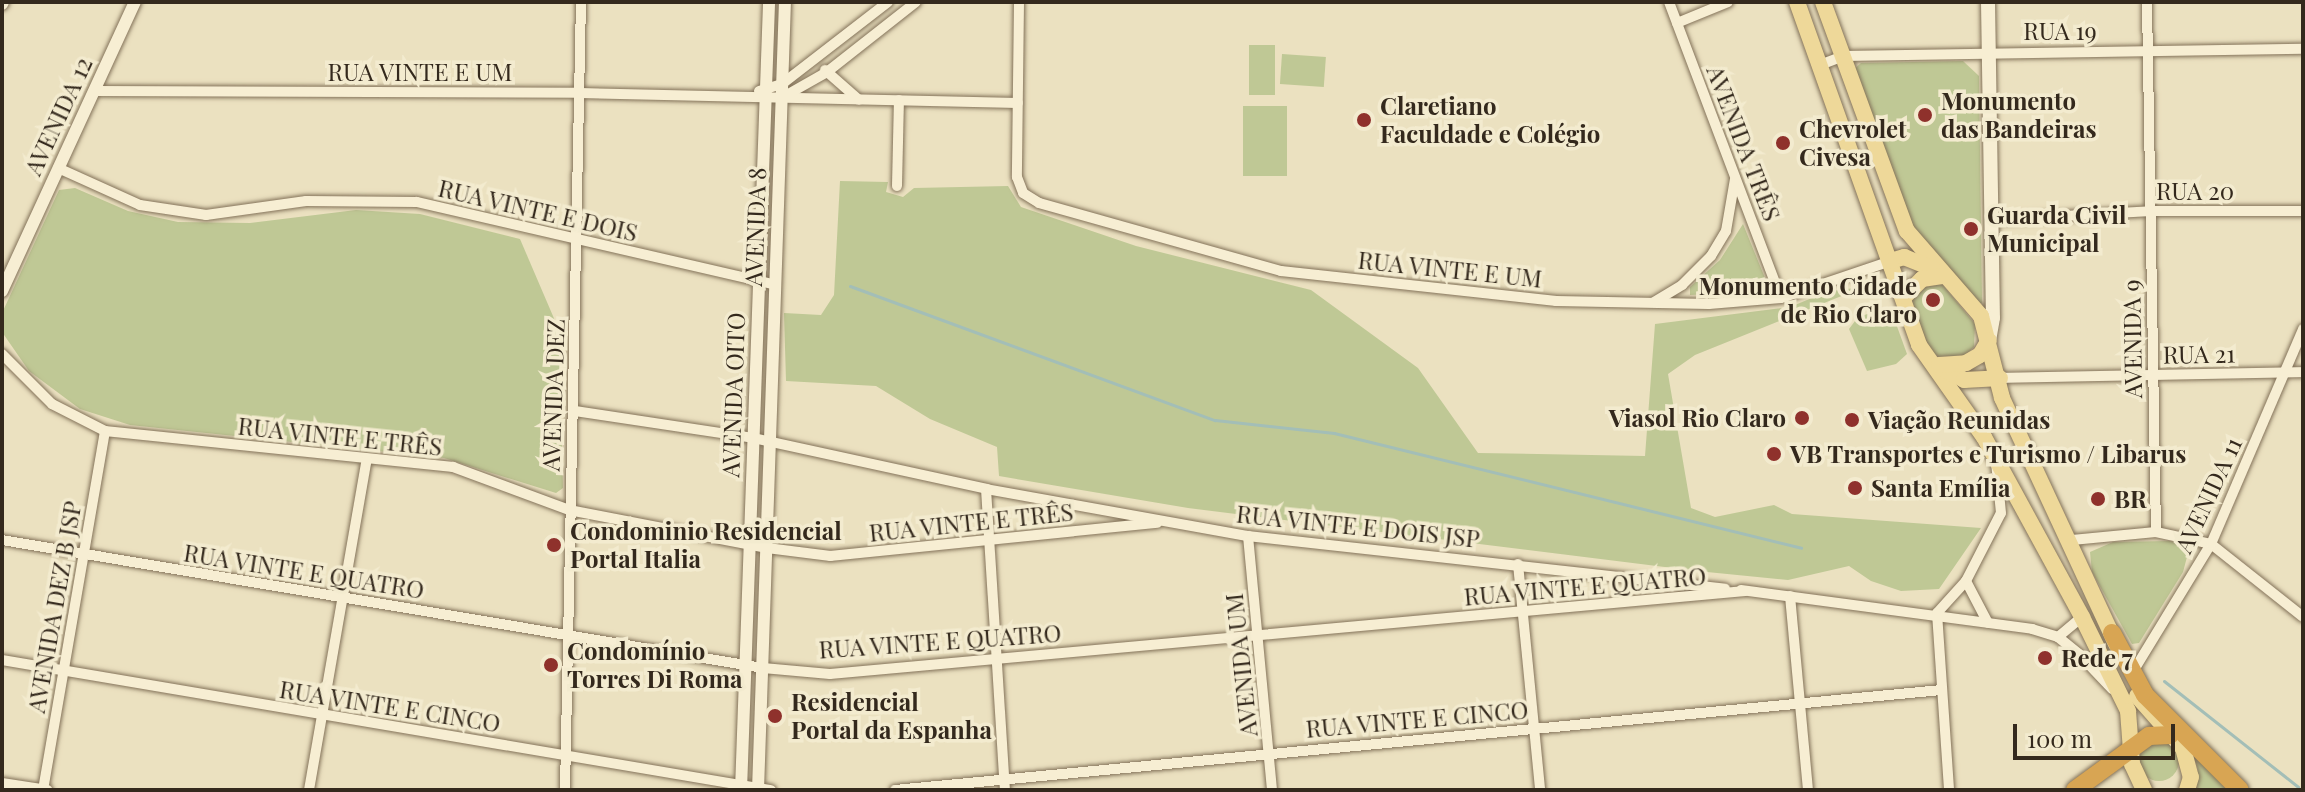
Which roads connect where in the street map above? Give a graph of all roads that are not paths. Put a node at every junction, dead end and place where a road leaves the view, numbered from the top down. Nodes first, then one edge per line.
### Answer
1 (135, 2) edge
2 (581, 2) edge
3 (769, 2) edge
4 (785, 2) edge
5 (888, 2) edge
6 (916, 2) edge
7 (1019, 2) edge
8 (1669, 2) edge
9 (1728, 2) edge
10 (1797, 2) edge
11 (1988, 2) edge
12 (2147, 2) edge
13 (1825, 8) edge
14 (1803, 19) junction
15 (1677, 23) junction
16 (2303, 49) edge
17 (2147, 50) junction
18 (1990, 52) junction
19 (1843, 56) junction
20 (814, 62) junction
21 (1820, 65) junction
22 (827, 72) junction
23 (1855, 88) junction
24 (94, 91) junction
25 (782, 91) junction
26 (580, 93) junction
27 (765, 93) junction
28 (859, 100) junction
29 (899, 100) junction
30 (1832, 100) junction
31 (1018, 103) junction
32 (58, 168) junction
33 (1735, 177) junction
34 (897, 186) dead end
35 (2151, 211) junction
36 (2303, 211) edge
37 (778, 220) junction
38 (1992, 220) junction
39 (761, 221) junction
40 (577, 238) junction
41 (1891, 261) junction
42 (1944, 276) junction
43 (759, 284) junction
44 (776, 285) junction
45 (2, 291) edge
46 (1905, 296) junction
47 (1781, 298) junction
48 (1651, 303) junction
49 (2303, 329) edge
50 (1989, 340) junction
51 (2, 354) edge
52 (1930, 363) junction
53 (2303, 372) edge
54 (2286, 373) junction
55 (2153, 374) junction
56 (2000, 378) junction
57 (575, 411) junction
58 (105, 431) junction
59 (753, 438) junction
60 (770, 442) junction
61 (367, 459) junction
62 (1996, 460) junction
63 (986, 489) junction
64 (569, 510) junction
65 (1170, 522) junction
66 (2156, 532) junction
67 (1248, 536) junction
68 (2, 540) edge
69 (2072, 540) junction
70 (986, 542) junction
71 (749, 544) junction
72 (2211, 544) junction
73 (767, 548) junction
74 (81, 555) junction
75 (1518, 564) junction
76 (1966, 581) junction
77 (1745, 591) junction
78 (1790, 596) junction
79 (342, 599) junction
80 (1524, 613) junction
81 (1937, 613) junction
82 (2082, 617) junction
83 (2303, 617) edge
84 (1988, 623) junction
85 (567, 631) junction
86 (2112, 633) junction
87 (1257, 634) junction
88 (2058, 637) junction
89 (995, 659) junction
90 (2, 660) edge
91 (745, 664) junction
92 (763, 668) junction
93 (2134, 670) junction
94 (64, 671) junction
95 (1942, 690) junction
96 (2118, 697) junction
97 (1798, 707) junction
98 (320, 716) junction
99 (1534, 728) junction
100 (2170, 735) junction
101 (2132, 749) junction
102 (1270, 752) junction
103 (565, 753) junction
104 (1004, 778) junction
105 (2, 783) edge
106 (2189, 783) edge
107 (741, 788) edge
108 (762, 789) edge
109 (44, 790) edge
110 (309, 790) edge
111 (565, 790) edge
112 (895, 790) edge
113 (1005, 790) edge
114 (1272, 790) edge
115 (1540, 790) edge
116 (1808, 790) edge
117 (1949, 790) edge
118 (2075, 790) edge
119 (2144, 790) edge
120 (2240, 790) edge

1 - 24 street, AVENIDA 12
2 - 26 street, AVENIDA DEZ
3 - 27 street, AVENIDA OITO
4 - 25 street, AVENIDA 8
5 - 20 street
6 - 22 street
7 - 31 street
8 - 15 street, AVENIDA TRÊS
9 - 15 street
10 - 14 main road
11 - 18 main road
12 - 17 street, AVENIDA 9
13 - 14 main road
13 - 19 main road
14 - 21 main road
15 - 33 street, AVENIDA TRÊS
16 - 17 street, RUA 19
17 - 18 street, RUA 19
17 - 35 street, AVENIDA 9
18 - 19 street, RUA 19
18 - 38 main road
19 - 21 street, RUA 19
19 - 23 main road
20 - 22 street
20 - 25 street
21 - 30 main road
22 - 25 street
22 - 28 street
23 - 30 main road
23 - 42 main road
24 - 26 street, RUA VINTE E UM
24 - 32 street, AVENIDA 12
25 - 27 street, RUA VINTE E UM
25 - 28 street
25 - 37 street, AVENIDA 8
26 - 27 street, RUA VINTE E UM
26 - 40 street, AVENIDA DEZ
27 - 39 street, AVENIDA OITO
28 - 29 street
29 - 31 street
29 - 34 street
30 - 41 main road
31 - 48 street, RUA VINTE E UM
32 - 40 street, RUA VINTE E DOIS
32 - 45 street, AVENIDA 12
33 - 47 street, AVENIDA TRÊS
33 - 48 street
35 - 36 street, RUA 20
35 - 38 street, RUA 20
35 - 55 street, AVENIDA 9
37 - 39 street
37 - 44 street, AVENIDA 8
38 - 50 main road
39 - 43 street, AVENIDA OITO
40 - 43 street, RUA VINTE E DOIS
40 - 57 street, AVENIDA DEZ
41 - 42 main road
41 - 46 main road
41 - 47 street, RUA VINTE E UM
42 - 46 main road
42 - 50 main road
43 - 44 street, RUA VINTE E DOIS
43 - 59 street, AVENIDA OITO
44 - 60 street, AVENIDA 8
46 - 52 main road
47 - 48 street, RUA VINTE E UM
49 - 54 street, AVENIDA 11
50 - 52 main road
50 - 56 main road
51 - 58 street, RUA VINTE E TRÊS
52 - 56 main road
52 - 62 main road
53 - 54 street, RUA 21
54 - 55 street, RUA 21
54 - 72 street, AVENIDA 11
55 - 56 street, RUA 21
55 - 66 street, AVENIDA 9
56 - 69 main road
57 - 59 street, RUA VINTE E DOIS JSP
57 - 64 street, AVENIDA DEZ
58 - 61 street, RUA VINTE E TRÊS
58 - 74 street, AVENIDA DEZ B JSP
59 - 60 street, RUA VINTE E DOIS JSP
59 - 71 street, AVENIDA OITO
60 - 63 street, RUA VINTE E DOIS JSP
60 - 73 street, AVENIDA 8
61 - 64 street, RUA VINTE E TRÊS
61 - 79 street
62 - 76 street
62 - 82 main road
63 - 65 street, RUA VINTE E DOIS JSP
63 - 70 street
64 - 71 street, RUA VINTE E TRÊS
64 - 85 street, AVENIDA DEZ
65 - 67 street, RUA VINTE E DOIS JSP
65 - 70 street, RUA VINTE E TRÊS
66 - 69 street
66 - 72 street
67 - 75 street, RUA VINTE E DOIS JSP
67 - 87 street, AVENIDA UM
68 - 74 street, RUA VINTE E QUATRO
69 - 86 main road
70 - 73 street, RUA VINTE E TRÊS
70 - 89 street
71 - 73 street, RUA VINTE E TRÊS
71 - 91 street, AVENIDA OITO
72 - 83 street
72 - 93 street, AVENIDA 11
73 - 92 street, AVENIDA 8
74 - 79 street, RUA VINTE E QUATRO
74 - 94 street, AVENIDA DEZ B JSP
75 - 77 street, RUA VINTE E DOIS JSP
75 - 80 street
76 - 81 street
76 - 84 street
77 - 78 street, RUA VINTE E DOIS JSP
77 - 80 street, RUA VINTE E QUATRO
78 - 81 street, RUA VINTE E DOIS JSP
78 - 97 street
79 - 85 street, RUA VINTE E QUATRO
79 - 98 street
80 - 87 street, RUA VINTE E QUATRO
80 - 99 street
81 - 84 street, RUA VINTE E DOIS JSP
81 - 95 street
82 - 88 street
82 - 96 main road
84 - 88 street, RUA VINTE E DOIS JSP
85 - 91 street, RUA VINTE E QUATRO
85 - 103 street, AVENIDA DEZ
86 - 93 highway
86 - 100 main road
87 - 89 street, RUA VINTE E QUATRO
87 - 102 street, AVENIDA UM
88 - 96 street
89 - 92 street, RUA VINTE E QUATRO
89 - 104 street
90 - 94 street, RUA VINTE E CINCO
91 - 92 street, RUA VINTE E QUATRO
91 - 107 street, AVENIDA OITO
92 - 108 street, AVENIDA 8
93 - 120 highway
94 - 98 street, RUA VINTE E CINCO
94 - 109 street, AVENIDA DEZ B JSP
95 - 97 street, RUA VINTE E CINCO
95 - 117 street
96 - 101 main road
97 - 99 street, RUA VINTE E CINCO
97 - 116 street
98 - 103 street, RUA VINTE E CINCO
98 - 110 street
99 - 102 street, RUA VINTE E CINCO
99 - 115 street
100 - 101 highway
100 - 106 main road
101 - 118 highway
101 - 119 main road
102 - 104 street, RUA VINTE E CINCO
102 - 114 street, AVENIDA UM
103 - 107 street, RUA VINTE E CINCO
103 - 111 street, AVENIDA DEZ
104 - 112 street, RUA VINTE E CINCO
104 - 113 street
105 - 109 street
107 - 108 street, RUA VINTE E CINCO

